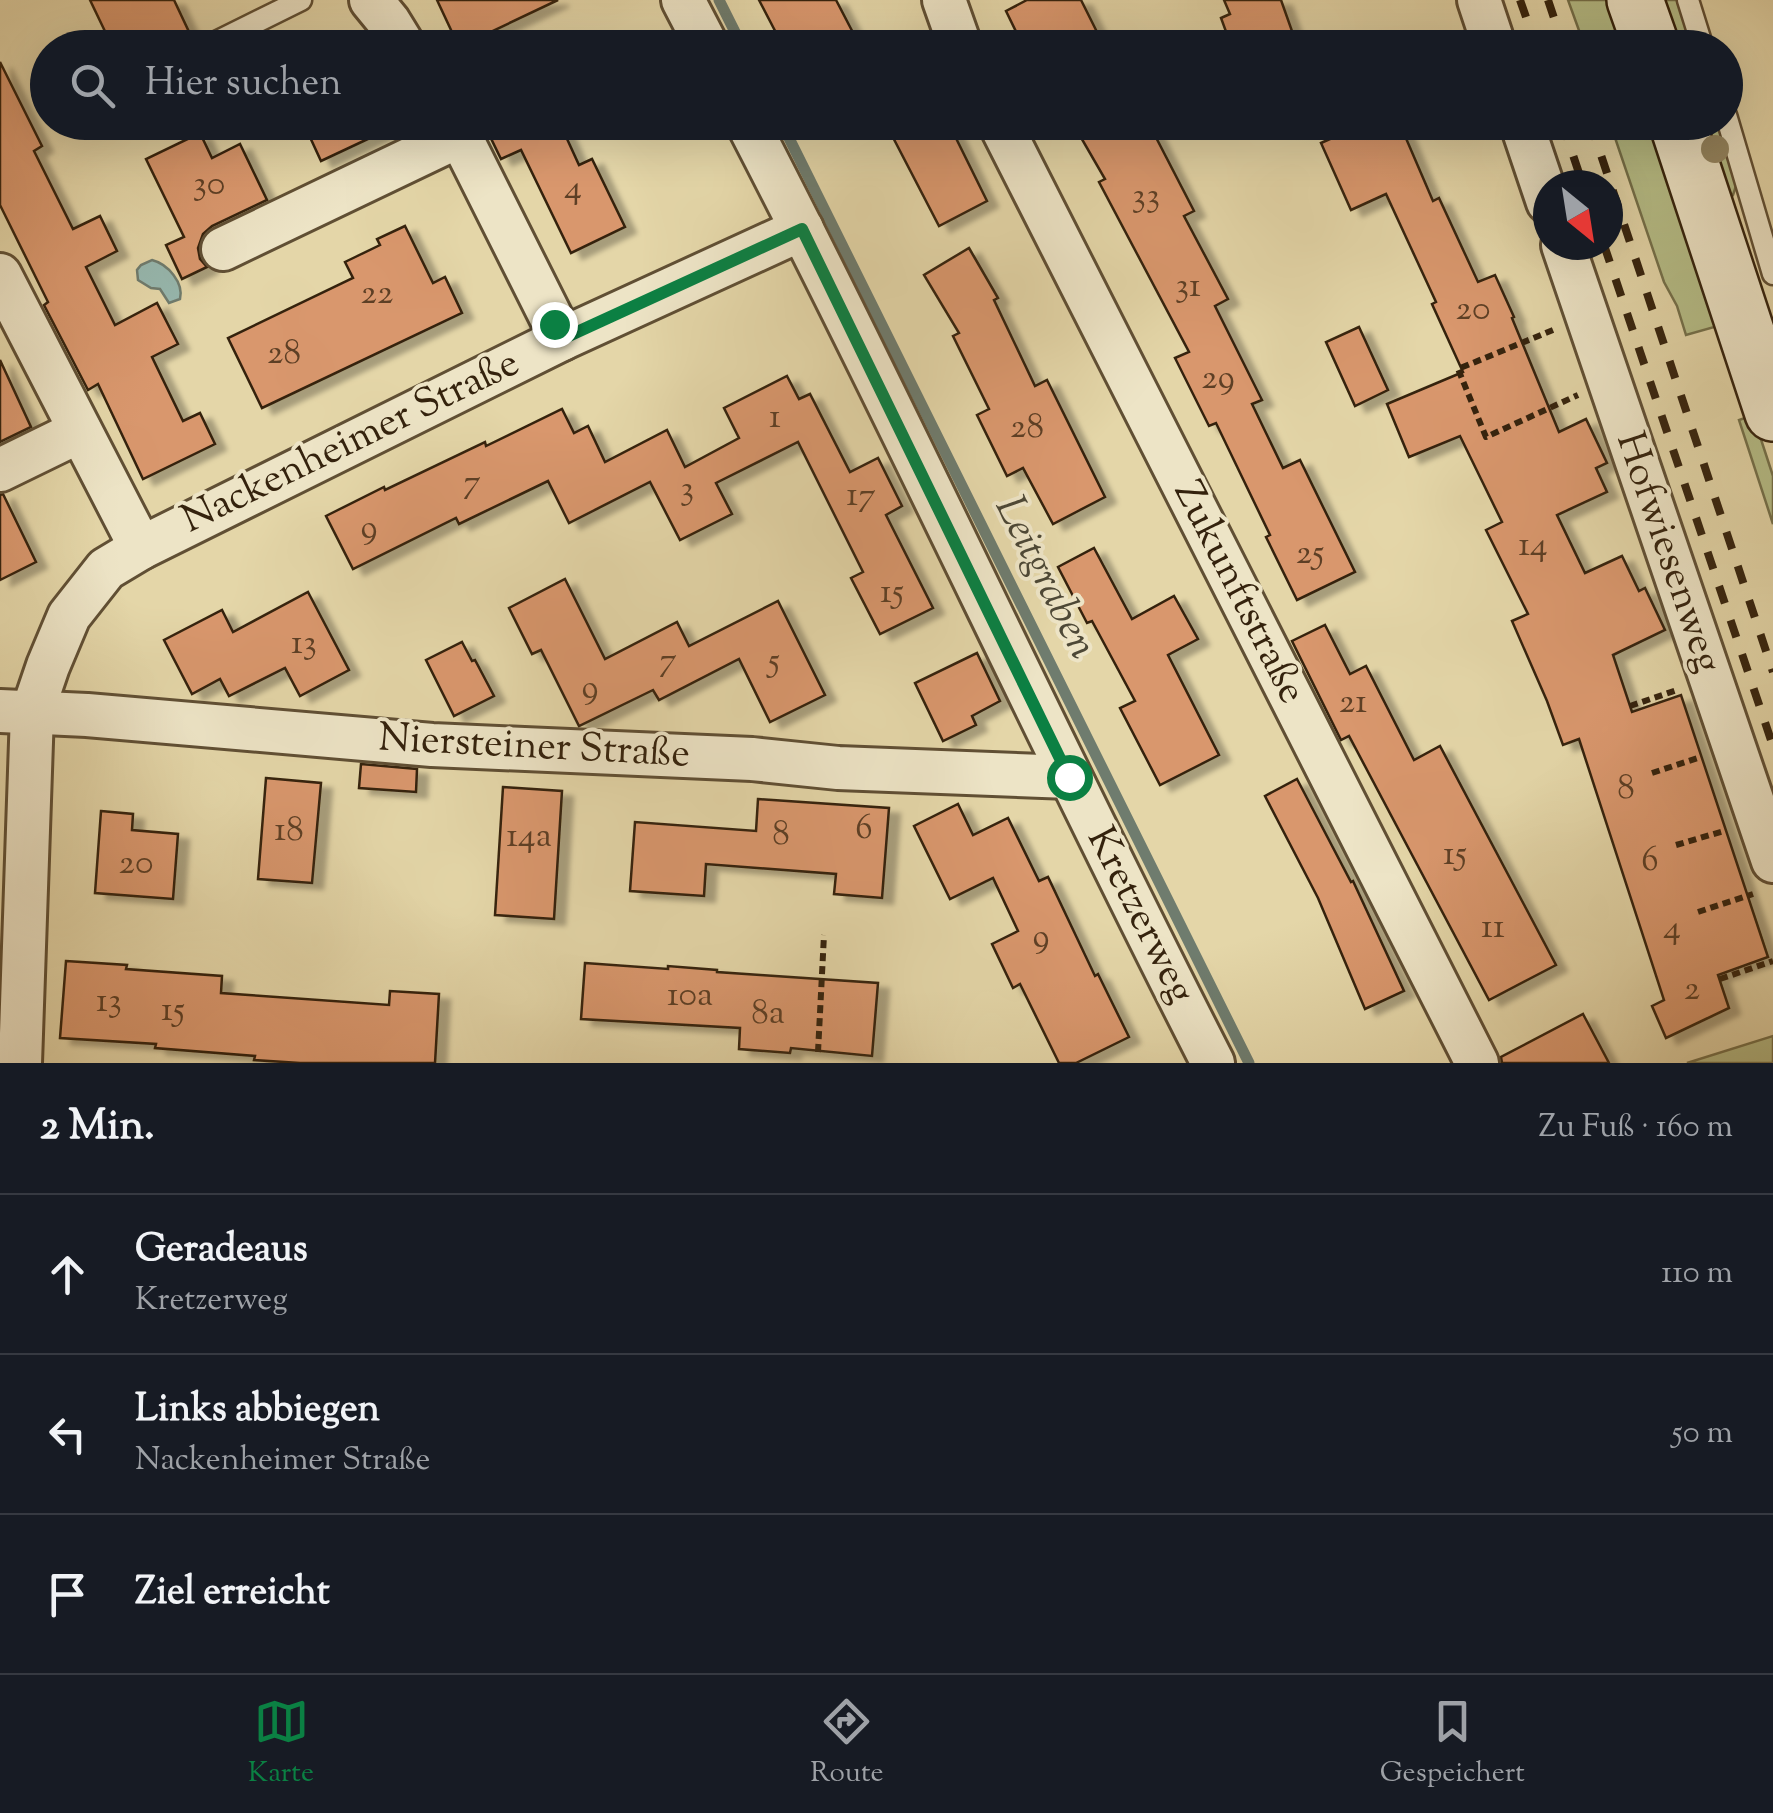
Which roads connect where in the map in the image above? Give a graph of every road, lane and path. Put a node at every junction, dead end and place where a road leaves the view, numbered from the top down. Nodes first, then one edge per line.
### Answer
1 (301, 0) edge
2 (371, 0) edge
3 (684, 0) edge
4 (944, 0) edge
5 (1479, 0) edge
6 (1636, 0) edge
7 (1688, 0) edge
8 (240, 30) edge
9 (394, 30) edge
10 (699, 30) edge
11 (955, 30) edge
12 (1490, 30) edge
13 (1646, 30) edge
14 (1697, 30) edge
15 (436, 140) edge
16 (462, 140) edge
17 (756, 140) edge
18 (1008, 140) edge
19 (1527, 140) edge
20 (1688, 140) edge
21 (1728, 140) edge
22 (1537, 170) edge
23 (1734, 219) junction
24 (802, 229) junction
25 (223, 249) dead end
26 (1568, 260) edge
27 (1773, 274) edge
28 (0, 275) edge
29 (1587, 316) junction
30 (562, 339) junction
31 (1764, 356) edge
32 (1608, 382) junction
33 (1773, 413) edge
34 (80, 430) junction
35 (0, 470) edge
36 (140, 548) junction
37 (16, 712) edge
38 (1732, 747) junction
39 (1652, 774) dead end
40 (1069, 777) junction
41 (1759, 820) junction
42 (1676, 846) dead end
43 (1764, 877) edge
44 (1698, 912) dead end
45 (824, 935) dead end
46 (1773, 961) edge
47 (1720, 980) dead end
48 (818, 1052) dead end
49 (20, 1063) edge
50 (1212, 1063) edge
51 (1477, 1063) edge

1 - 8 lane
2 - 9 street
3 - 10 street
4 - 11 street
5 - 12 street
6 - 13 main road
7 - 14 lane
15 - 25 street, Nackenheimer Straße
16 - 30 street, Nackenheimer Straße
17 - 24 street, Kretzerweg
18 - 51 street, Zukunftstraße
19 - 22 street
20 - 23 main road
21 - 23 lane
23 - 27 lane
23 - 31 main road
24 - 30 street, Nackenheimer Straße
24 - 40 street, Kretzerweg
26 - 29 street, Hofwiesenweg
28 - 34 street, Nackenheimer Straße
29 - 32 street, Hofwiesenweg
29 - 32 path
30 - 36 street, Nackenheimer Straße
31 - 33 main road
32 - 38 street, Hofwiesenweg
34 - 35 street
34 - 36 street, Nackenheimer Straße
36 - 37 street, Nackenheimer Straße
37 - 40 street, Niersteiner Straße
37 - 49 street, Nackenheimer Straße
38 - 39 path
38 - 41 street, Hofwiesenweg
40 - 50 street, Kretzerweg
41 - 42 path
41 - 43 street, Hofwiesenweg
43 - 44 path
45 - 48 path
46 - 47 path

